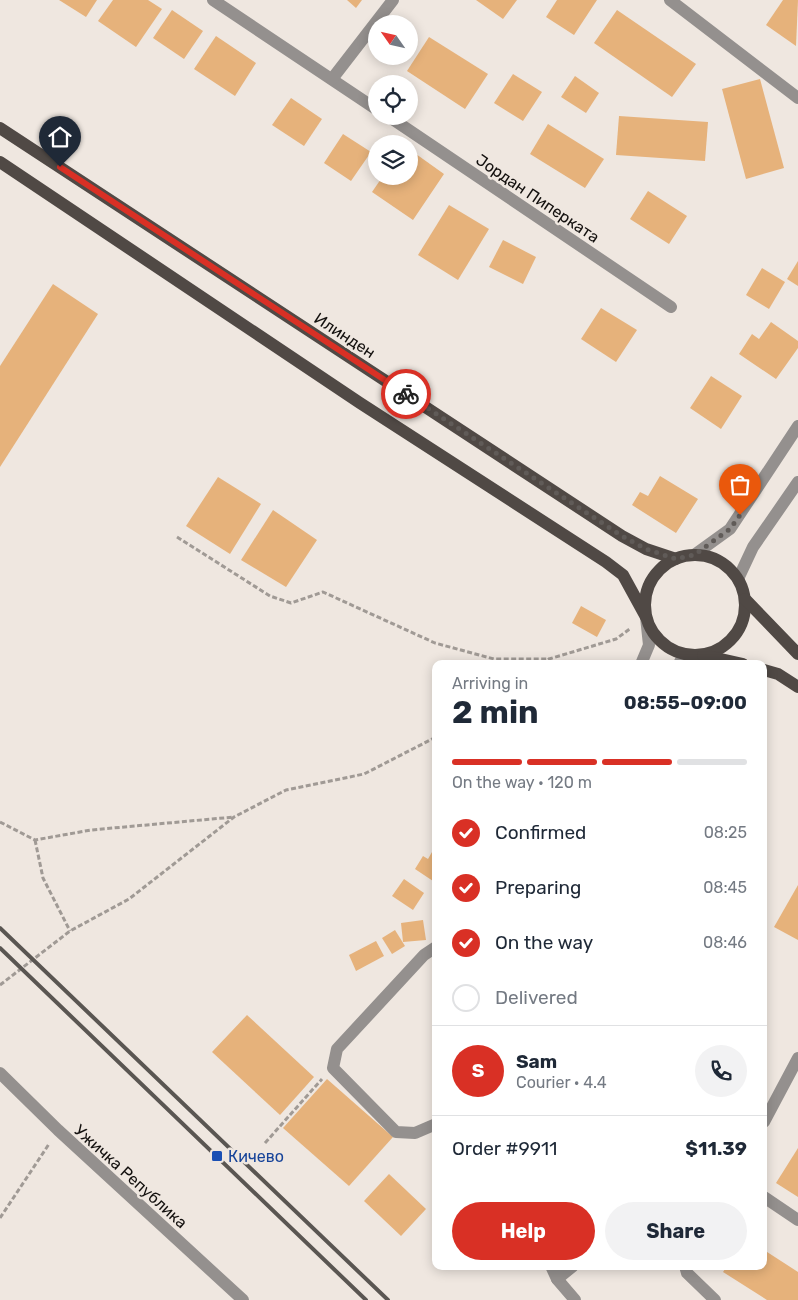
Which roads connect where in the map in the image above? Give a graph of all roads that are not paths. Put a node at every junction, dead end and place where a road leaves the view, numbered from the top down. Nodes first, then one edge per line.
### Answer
1 (213, 0) edge
2 (393, 0) edge
3 (670, 0) edge
4 (332, 79) junction
5 (798, 98) edge
6 (368, 104) edge
7 (401, 125) edge
8 (0, 128) edge
9 (0, 162) edge
10 (671, 306) dead end
11 (798, 426) edge
12 (798, 482) edge
13 (694, 555) junction
14 (676, 559) junction
15 (738, 579) junction
16 (745, 599) junction
17 (646, 617) junction
18 (798, 654) edge
19 (703, 655) junction
20 (682, 659) edge
21 (643, 660) edge
22 (724, 660) edge
23 (767, 671) edge
24 (798, 687) edge
25 (432, 950) edge
26 (798, 1058) edge
27 (0, 1073) edge
28 (767, 1116) edge
29 (432, 1126) edge
30 (767, 1199) edge
31 (798, 1220) edge
32 (553, 1270) edge
33 (568, 1270) edge
34 (686, 1270) edge
35 (557, 1278) junction
36 (243, 1300) edge
37 (575, 1300) edge
38 (715, 1300) edge

1 - 4 street
2 - 4 street
3 - 5 street
4 - 6 street
7 - 10 street, Јордан Пиперката
8 - 14 main road, Илинден
9 - 17 main road
11 - 13 street
12 - 15 street
13 - 14 main road
13 - 15 main road
14 - 17 main road
15 - 16 main road
16 - 18 main road
16 - 19 main road
17 - 20 main road
17 - 21 street
19 - 20 main road
19 - 22 main road
23 - 24 main road
25 - 29 street
26 - 28 street
27 - 36 street, Ужичка Република
30 - 31 street
32 - 35 street
33 - 35 street
34 - 38 street
35 - 37 street

